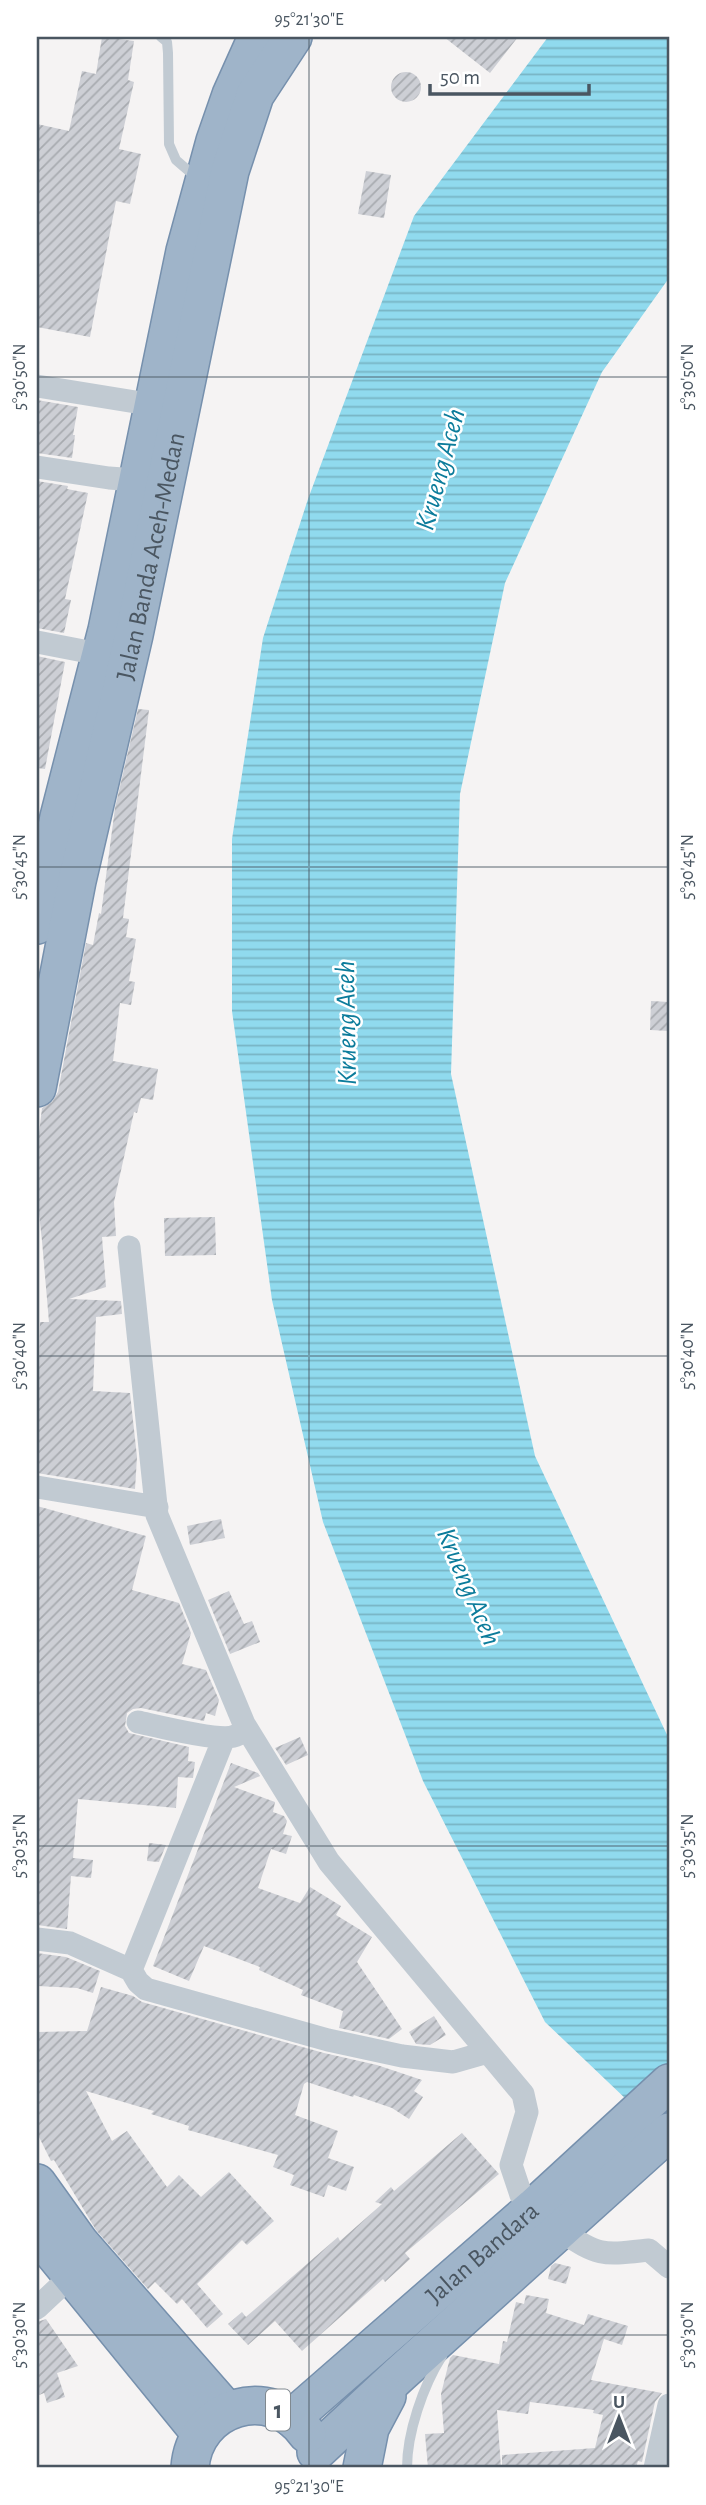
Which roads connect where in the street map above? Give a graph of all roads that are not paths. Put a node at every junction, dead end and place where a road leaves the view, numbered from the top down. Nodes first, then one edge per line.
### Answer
1 (161, 37) edge
2 (257, 37) edge
3 (293, 37) edge
4 (202, 183) junction
5 (37, 386) edge
6 (154, 405) junction
7 (37, 467) edge
8 (137, 480) junction
9 (113, 640) junction
10 (37, 642) edge
11 (48, 813) edge
12 (37, 925) edge
13 (37, 1088) edge
14 (129, 1247) dead end
15 (37, 1488) edge
16 (157, 1507) junction
17 (138, 1722) dead end
18 (244, 1724) junction
19 (224, 1738) junction
20 (37, 1939) edge
21 (131, 1970) junction
22 (488, 2052) junction
23 (669, 2084) edge
24 (669, 2132) edge
25 (37, 2183) edge
26 (534, 2207) junction
27 (561, 2231) junction
28 (37, 2233) edge
29 (669, 2267) edge
30 (71, 2276) junction
31 (37, 2308) edge
32 (469, 2312) junction
33 (400, 2374) junction
34 (669, 2405) edge
35 (292, 2418) junction
36 (214, 2423) junction
37 (317, 2460) edge
38 (190, 2468) edge
39 (362, 2468) edge
40 (407, 2468) edge
41 (655, 2468) edge

1 - 4 lane
2 - 4 highway, Jalan Banda Aceh-Medan
3 - 9 highway, Jalan Banda Aceh-Medan
4 - 6 highway, Jalan Banda Aceh-Medan
5 - 6 street
6 - 8 highway, Jalan Banda Aceh-Medan
7 - 8 street
8 - 9 highway, Jalan Banda Aceh-Medan
9 - 10 street
9 - 11 highway, Jalan Banda Aceh-Medan
9 - 13 highway, Jalan Banda Aceh-Medan
11 - 12 highway, Jalan Banda Aceh-Medan
14 - 16 street
15 - 16 street
16 - 18 street
17 - 19 street
18 - 19 street
18 - 22 street
19 - 21 street
20 - 21 street
21 - 22 street
22 - 26 street
23 - 26 highway, Jalan Bandara
24 - 27 highway, Jalan Bandara
25 - 36 highway
26 - 35 highway, Jalan Bandara
27 - 29 street
27 - 32 highway, Jalan Bandara
28 - 30 highway
30 - 31 street
30 - 36 highway
32 - 33 highway, Jalan Bandara
32 - 40 lane
33 - 37 highway, Jalan Bandara
33 - 39 highway
34 - 41 street
35 - 36 highway, 1
35 - 37 highway, 1
36 - 38 highway

